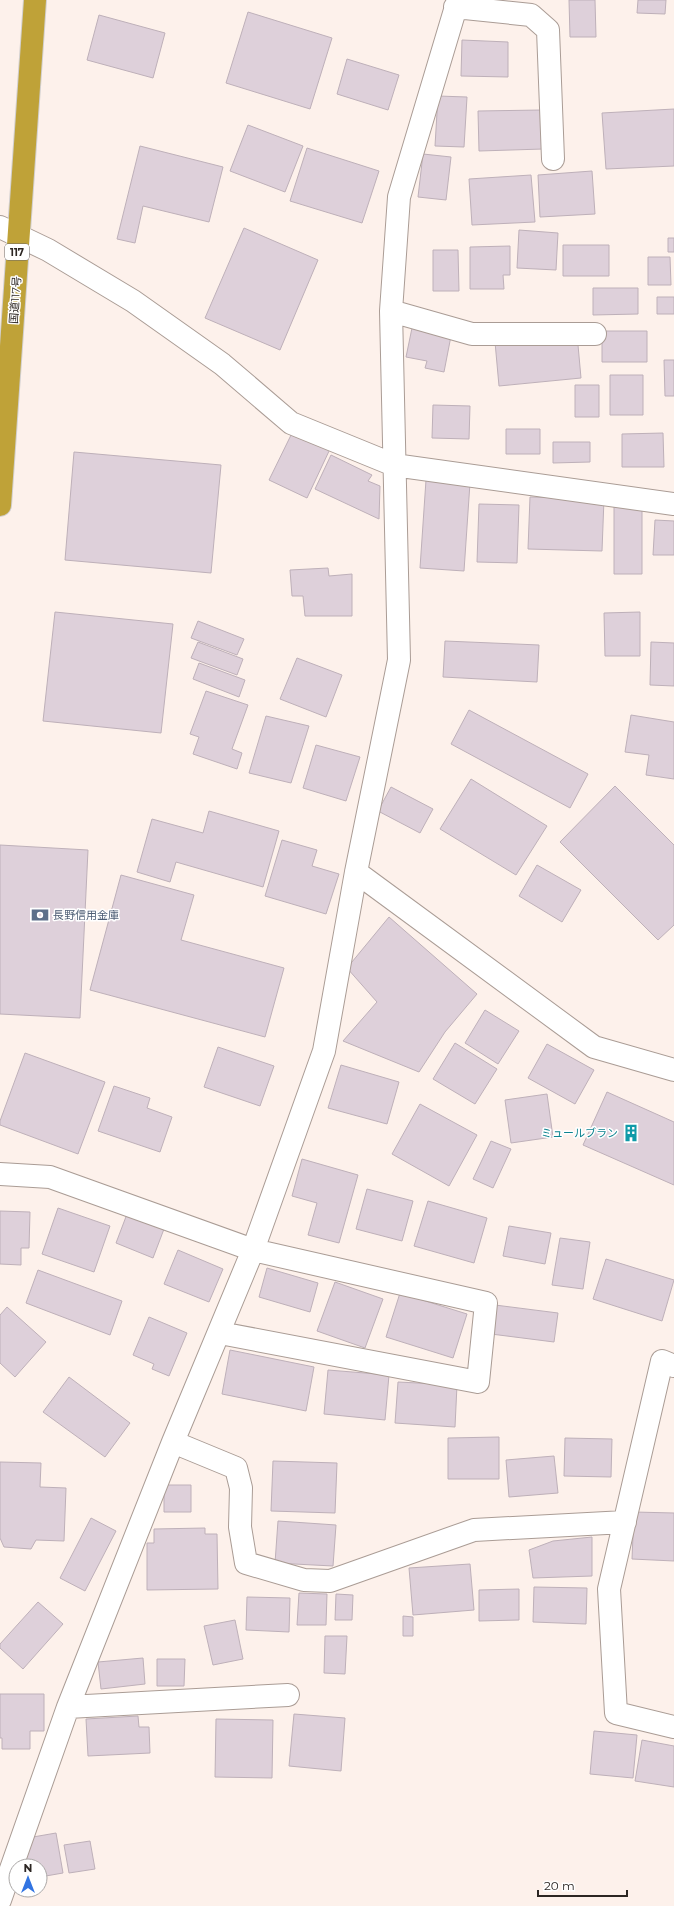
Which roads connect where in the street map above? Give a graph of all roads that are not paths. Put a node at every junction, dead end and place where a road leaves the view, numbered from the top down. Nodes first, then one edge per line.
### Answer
1 (35, 0) edge
2 (456, 3) edge
3 (553, 159) dead end
4 (9, 232) edge
5 (391, 311) junction
6 (595, 334) dead end
7 (394, 465) junction
8 (674, 504) edge
9 (0, 505) edge
10 (356, 872) junction
11 (674, 1070) edge
12 (0, 1174) edge
13 (254, 1250) junction
14 (220, 1333) junction
15 (674, 1366) edge
16 (173, 1442) junction
17 (625, 1522) junction
18 (288, 1695) dead end
19 (68, 1706) junction
20 (674, 1726) edge
21 (0, 1900) edge

1 - 4 highway, 国道117号 / 117
2 - 3 street
2 - 5 street
4 - 7 street
4 - 9 highway, 国道117号 / 117
5 - 6 street
5 - 7 street
7 - 8 street
7 - 10 street
10 - 11 street
10 - 13 street
12 - 13 street
13 - 14 street
13 - 14 street
14 - 16 street
15 - 17 street
16 - 17 street
16 - 19 street
17 - 20 street
18 - 19 street
19 - 21 street

